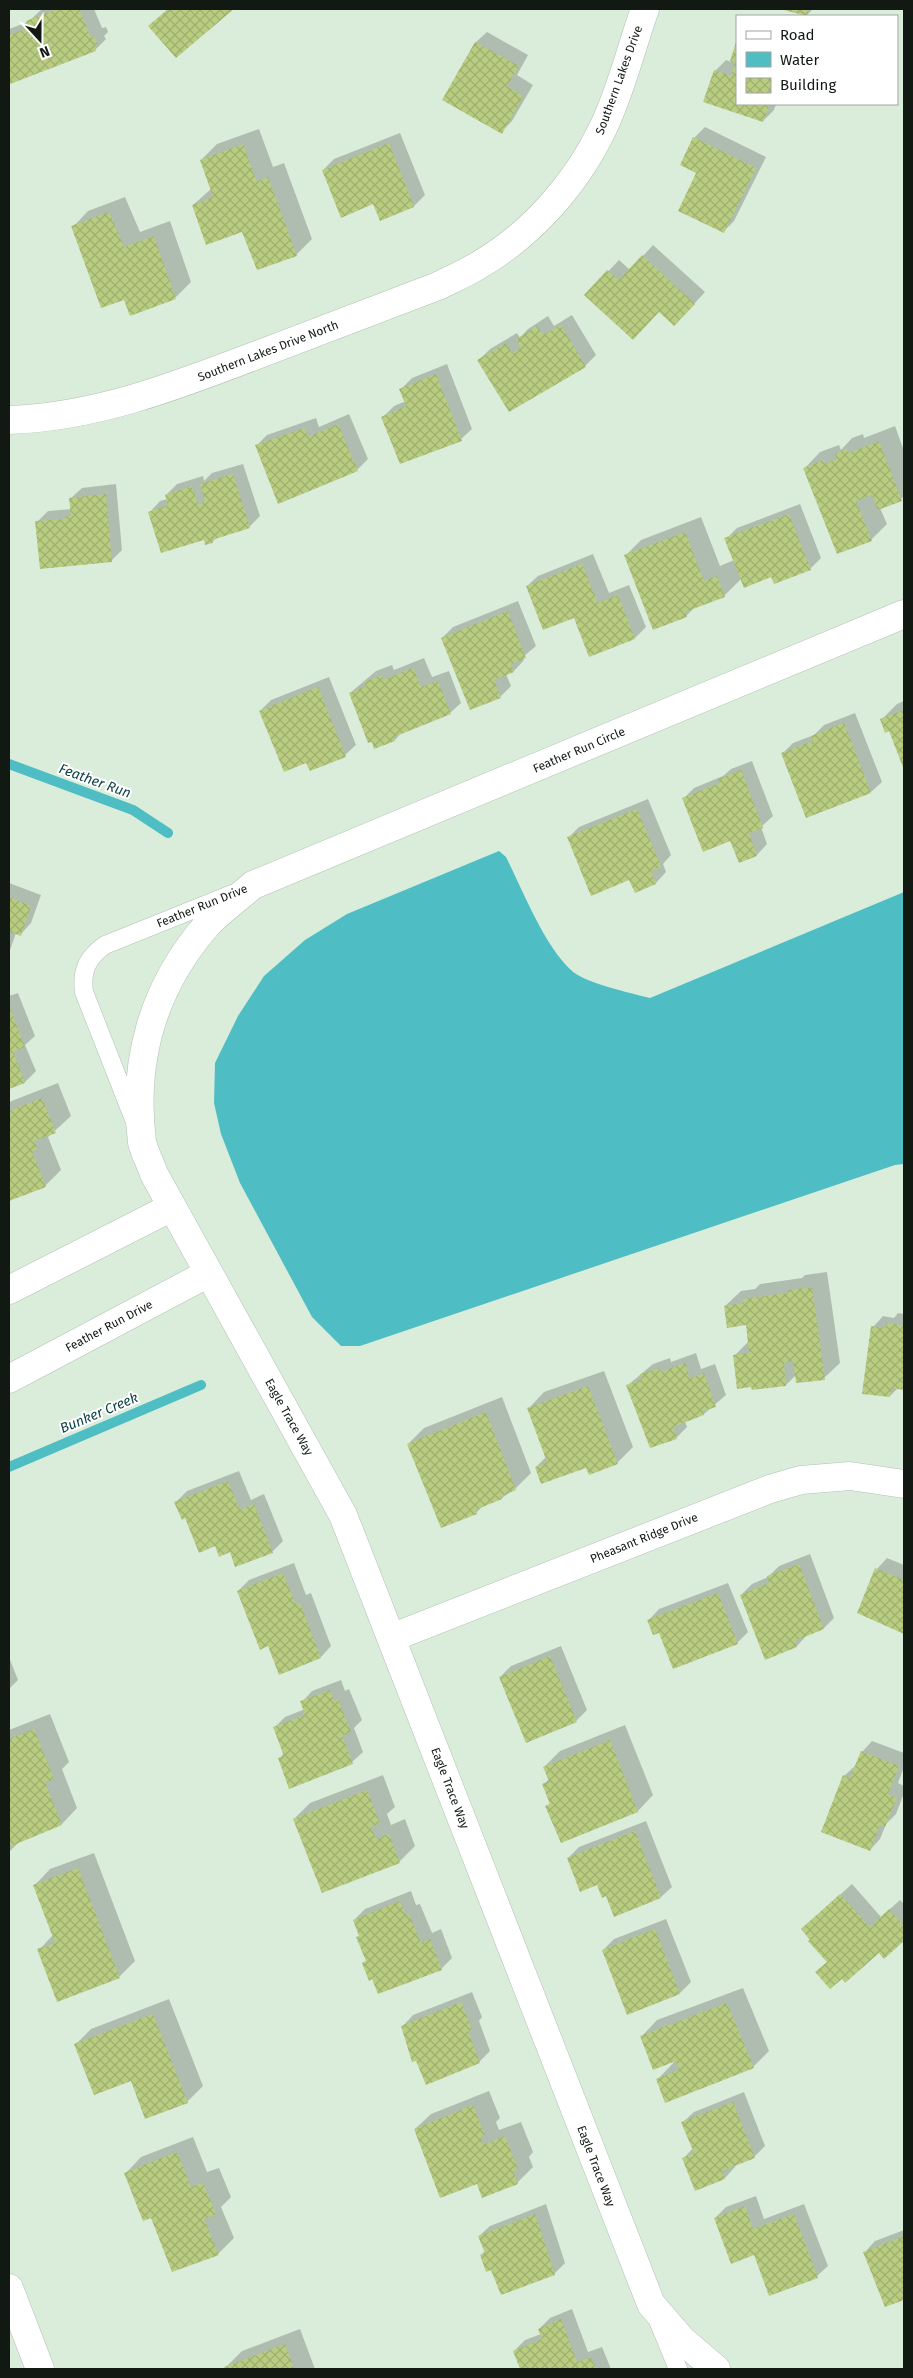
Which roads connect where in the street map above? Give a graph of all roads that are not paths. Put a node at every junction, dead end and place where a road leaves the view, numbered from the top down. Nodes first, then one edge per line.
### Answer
1 (645, 9) edge
2 (514, 241) joint
3 (9, 420) edge
4 (904, 614) edge
5 (253, 885) junction
6 (142, 1142) junction
7 (172, 1207) junction
8 (209, 1273) junction
9 (9, 1290) edge
10 (9, 1379) edge
11 (904, 1484) edge
12 (391, 1638) junction
13 (9, 2288) edge
14 (651, 2304) junction
15 (40, 2369) edge
16 (678, 2369) edge
17 (716, 2369) edge

1 - 2 street, Southern Lakes Drive
2 - 3 street, Southern Lakes Drive North
4 - 5 street, Feather Run Circle
5 - 6 street, Feather Run Drive
5 - 6 lane, Feather Run Drive
6 - 7 street, Feather Run Drive
7 - 8 street, Eagle Trace Way
7 - 9 street
8 - 10 street, Feather Run Drive
8 - 12 street, Eagle Trace Way
11 - 12 street, Pheasant Ridge Drive
12 - 14 street, Eagle Trace Way
13 - 15 street
14 - 16 lane
14 - 17 street, Eagle Trace Way

